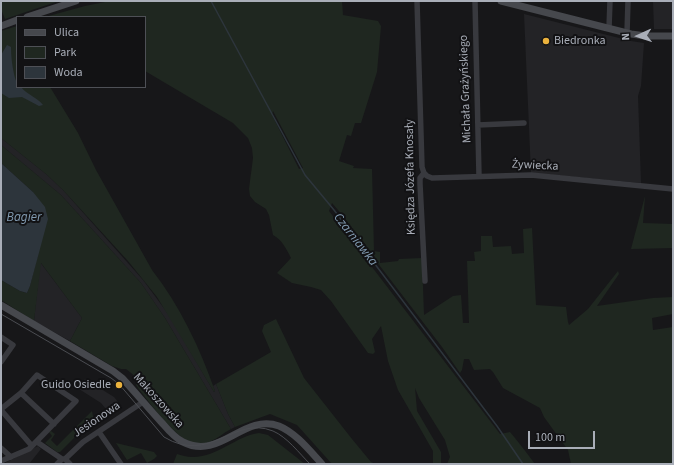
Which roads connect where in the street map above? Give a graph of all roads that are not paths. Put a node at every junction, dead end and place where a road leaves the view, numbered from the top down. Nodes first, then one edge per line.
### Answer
1 (76, 1) edge
2 (417, 1) edge
3 (475, 1) edge
4 (501, 1) edge
5 (610, 1) edge
6 (628, 1) edge
7 (30, 16) edge
8 (16, 20) edge
9 (1, 26) edge
10 (609, 28) junction
11 (627, 33) junction
12 (673, 36) edge
13 (524, 123) dead end
14 (478, 125) junction
15 (424, 173) junction
16 (480, 176) junction
17 (673, 189) edge
18 (425, 281) dead end
19 (1, 305) edge
20 (1, 337) edge
21 (1, 362) edge
22 (21, 393) junction
23 (144, 402) junction
24 (1, 410) edge
25 (54, 424) junction
26 (100, 432) junction
27 (37, 442) junction
28 (32, 446) junction
29 (1, 448) edge
30 (11, 457) junction
31 (63, 459) junction
32 (1, 461) edge
33 (57, 464) edge
34 (70, 464) edge
35 (122, 464) edge
36 (322, 464) edge

1 - 7 main road
2 - 15 street, Księdza Józefa Knosały
3 - 14 street, Michała Grażyńskiego
4 - 10 main road
5 - 10 street
6 - 11 street
8 - 9 main road
10 - 11 main road
11 - 12 main road
13 - 14 street
14 - 16 street, Michała Grażyńskiego
15 - 16 street, Żywiecka
15 - 18 street, Księdza Józefa Knosały
16 - 17 street, Żywiecka
19 - 23 main road, Makoszowska
20 - 21 street
22 - 24 street
22 - 25 street
22 - 25 street
23 - 26 street, Jesionowa
23 - 36 main road, Makoszowska
24 - 28 street
25 - 27 street
26 - 31 street, Jesionowa
26 - 35 street
27 - 28 street
27 - 31 street
28 - 30 street
29 - 30 street
30 - 32 street
31 - 33 street, Jesionowa
31 - 34 street

